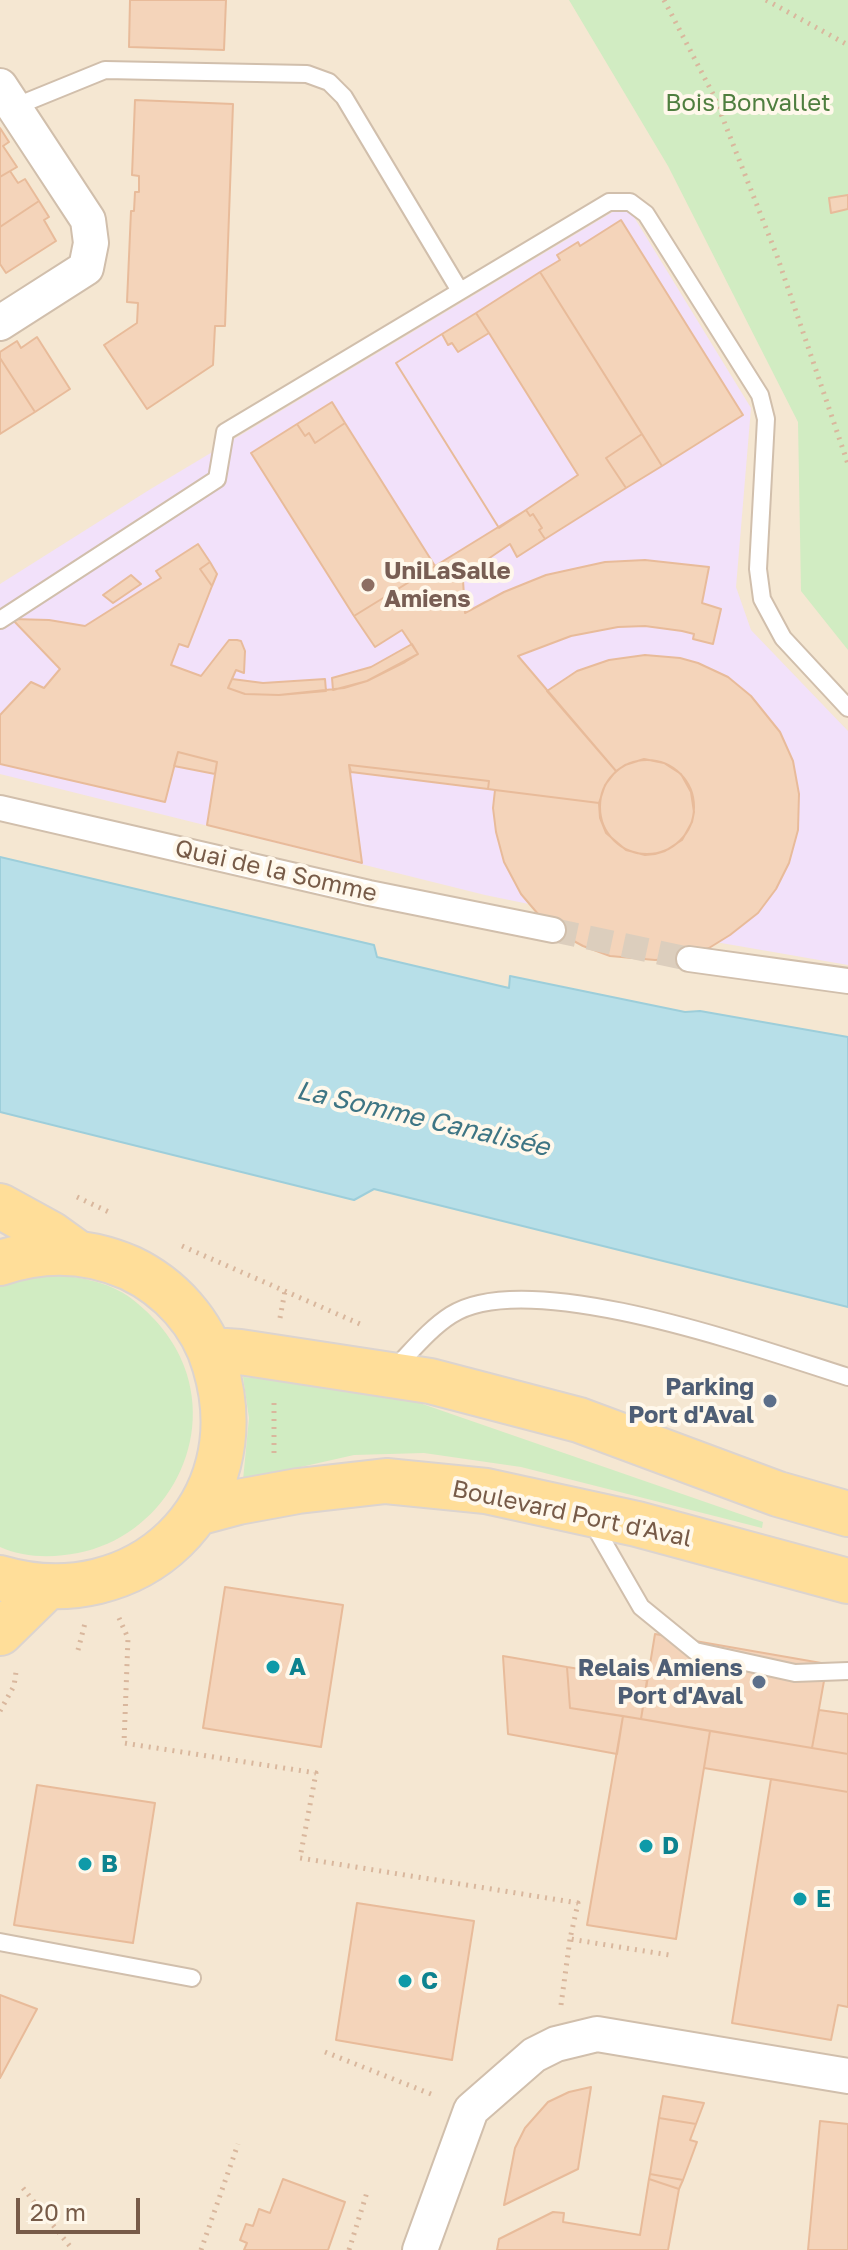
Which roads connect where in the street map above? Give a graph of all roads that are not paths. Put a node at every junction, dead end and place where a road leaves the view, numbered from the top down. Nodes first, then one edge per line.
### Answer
1 (7, 97) edge
2 (460, 291) junction
3 (0, 323) edge
4 (0, 620) edge
5 (848, 708) edge
6 (0, 808) edge
7 (553, 930) tunnel mouth
8 (689, 959) tunnel mouth
9 (848, 981) edge
10 (0, 1206) edge
11 (76, 1252) junction
12 (0, 1263) edge
13 (211, 1350) junction
14 (390, 1374) junction
15 (848, 1377) edge
16 (197, 1513) junction
17 (588, 1513) junction
18 (848, 1514) edge
19 (0, 1578) edge
20 (848, 1581) edge
21 (47, 1587) junction
22 (9, 1647) edge
23 (848, 1671) edge
24 (0, 1942) edge
25 (192, 1978) dead end
26 (848, 2076) edge
27 (420, 2250) edge

1 - 2 lane
1 - 3 street
2 - 4 lane
2 - 5 lane
6 - 7 street, Quai de la Somme
8 - 9 street
10 - 11 main road
11 - 12 main road
11 - 13 main road
13 - 14 main road
13 - 16 main road
14 - 15 lane
14 - 18 main road
16 - 17 main road, Boulevard Port d'Aval
16 - 21 main road
17 - 20 main road, Boulevard Port d'Aval
17 - 23 lane
19 - 21 main road
21 - 22 main road
24 - 25 lane
26 - 27 street

